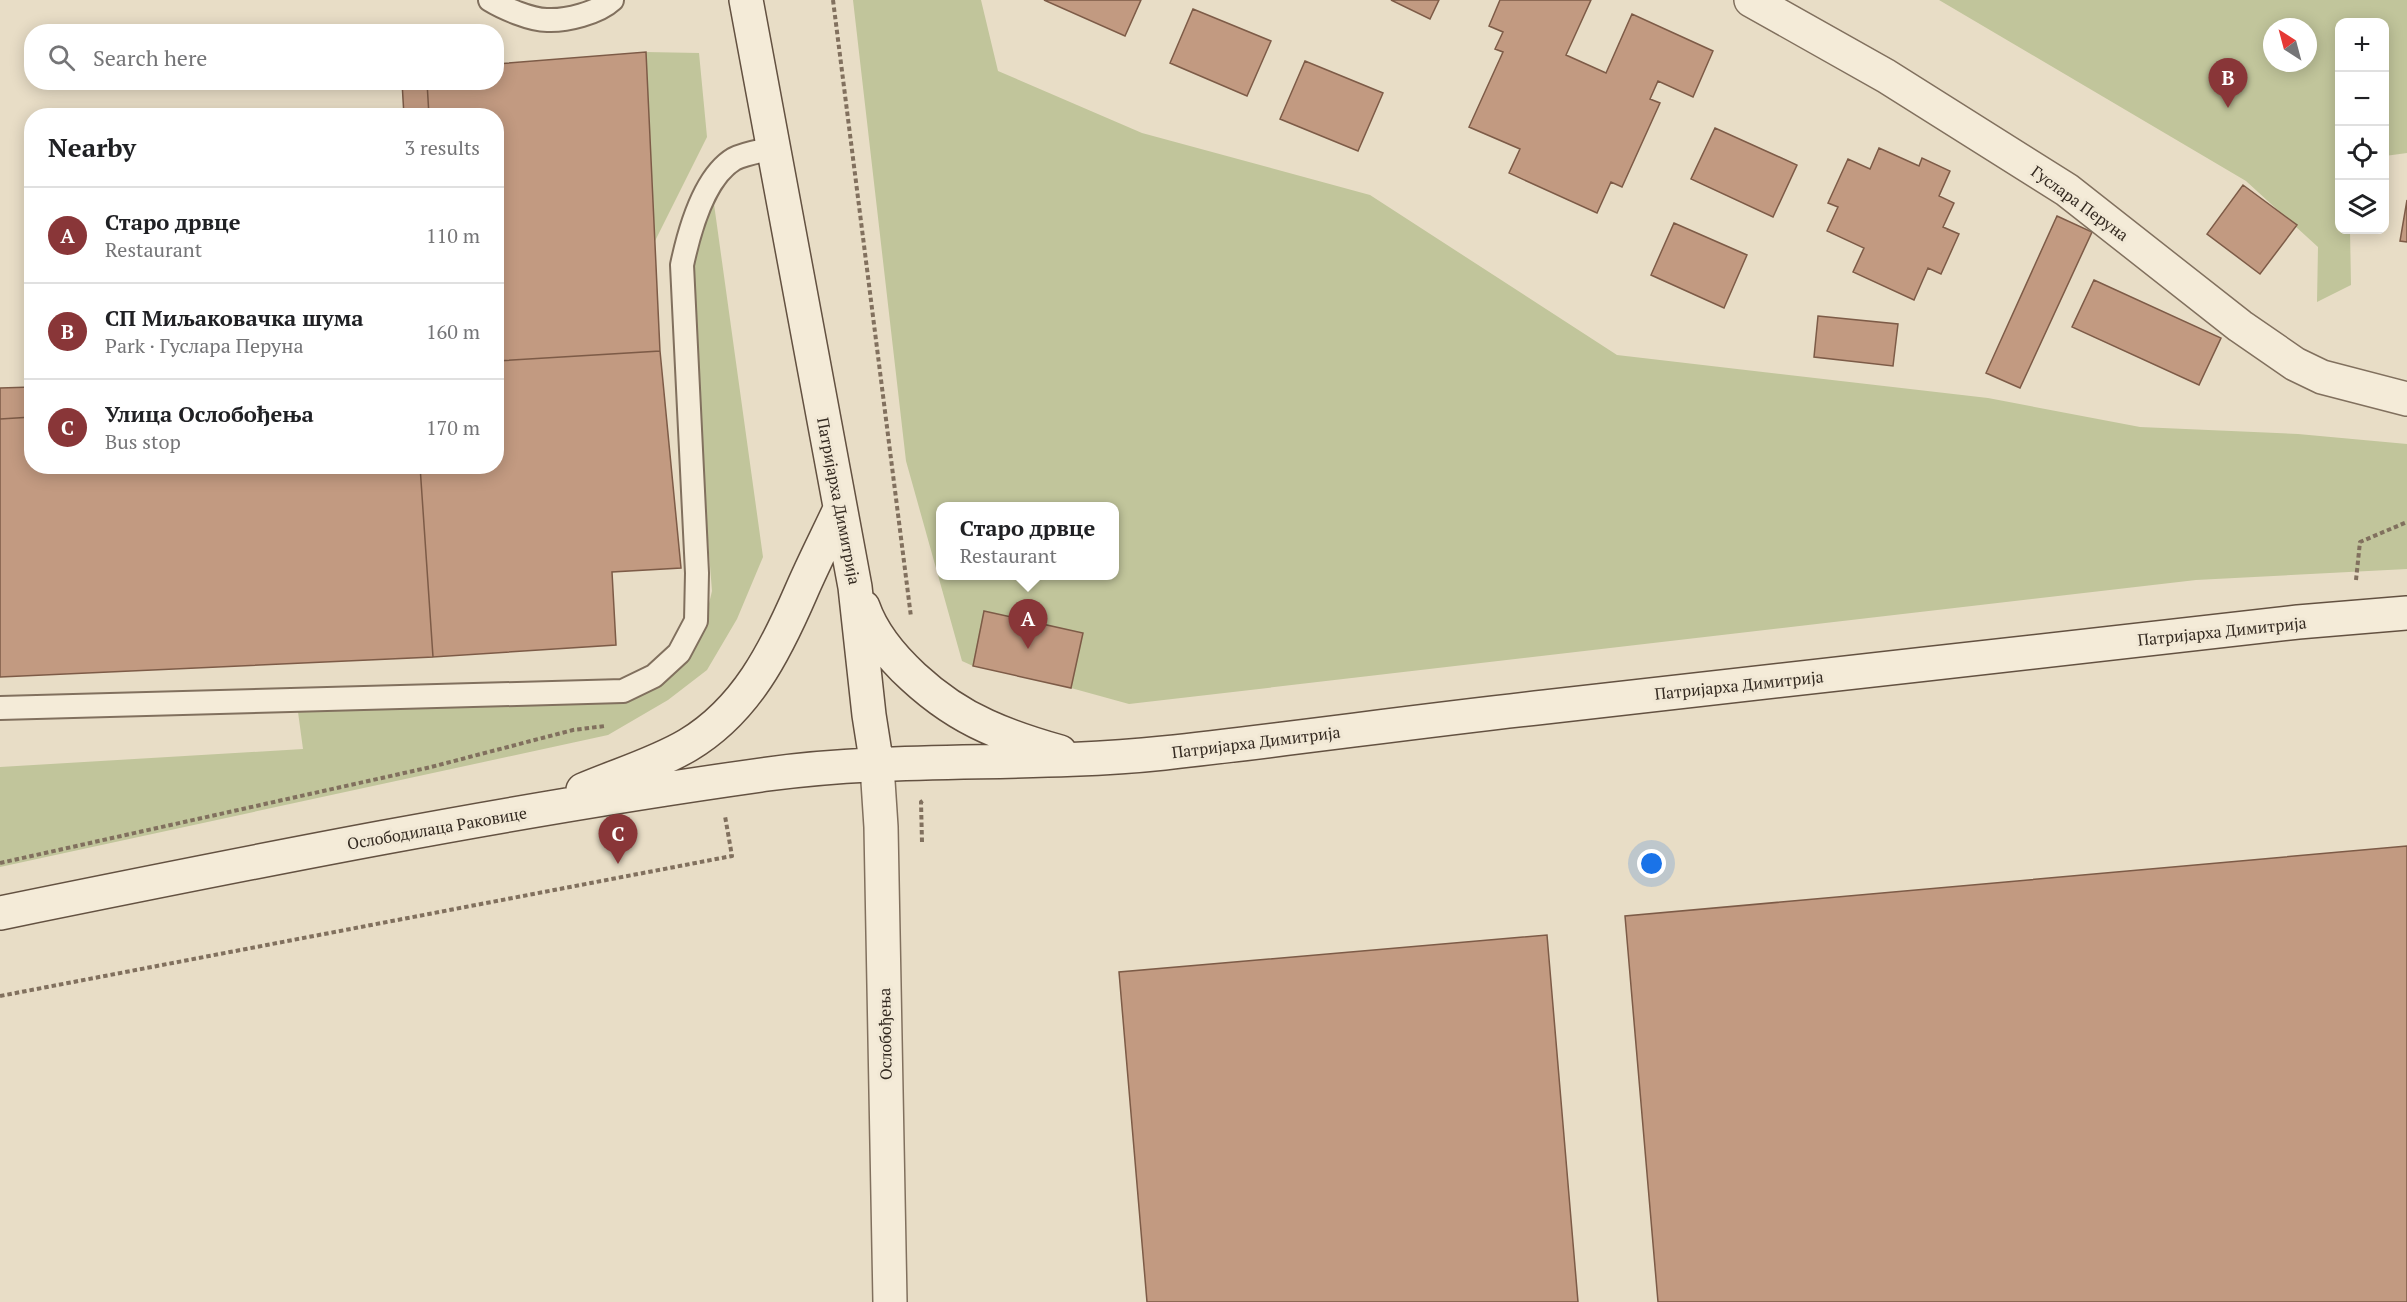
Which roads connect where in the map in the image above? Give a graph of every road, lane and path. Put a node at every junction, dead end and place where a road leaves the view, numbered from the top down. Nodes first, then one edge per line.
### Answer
1 (490, 0) edge
2 (612, 0) edge
3 (746, 0) edge
4 (1751, 0) edge
5 (774, 148) junction
6 (2407, 399) edge
7 (840, 509) junction
8 (2407, 522) edge
9 (855, 586) junction
10 (2407, 614) edge
11 (2355, 618) junction
12 (0, 708) edge
13 (606, 726) dead end
14 (1085, 760) junction
15 (877, 766) junction
16 (723, 807) dead end
17 (541, 810) junction
18 (0, 863) edge
19 (0, 913) edge
20 (0, 996) edge
21 (890, 1302) edge

1 - 2 lane
3 - 5 main road, Патријарха Димитрија
4 - 6 main road, Гуслара Перуна
5 - 7 main road, Патријарха Димитрија
5 - 12 lane
7 - 9 main road, Патријарха Димитрија
7 - 17 main road
8 - 11 path
9 - 14 main road
9 - 15 main road, Патријарха Димитрија
10 - 11 main road, Патријарха Димитрија
11 - 14 main road, Патријарха Димитрија
13 - 18 path
14 - 15 main road, Патријарха Димитрија
15 - 17 main road, Ослободилаца Раковице
15 - 21 main road, Ослобођења
16 - 20 path
17 - 19 main road, Ослободилаца Раковице

